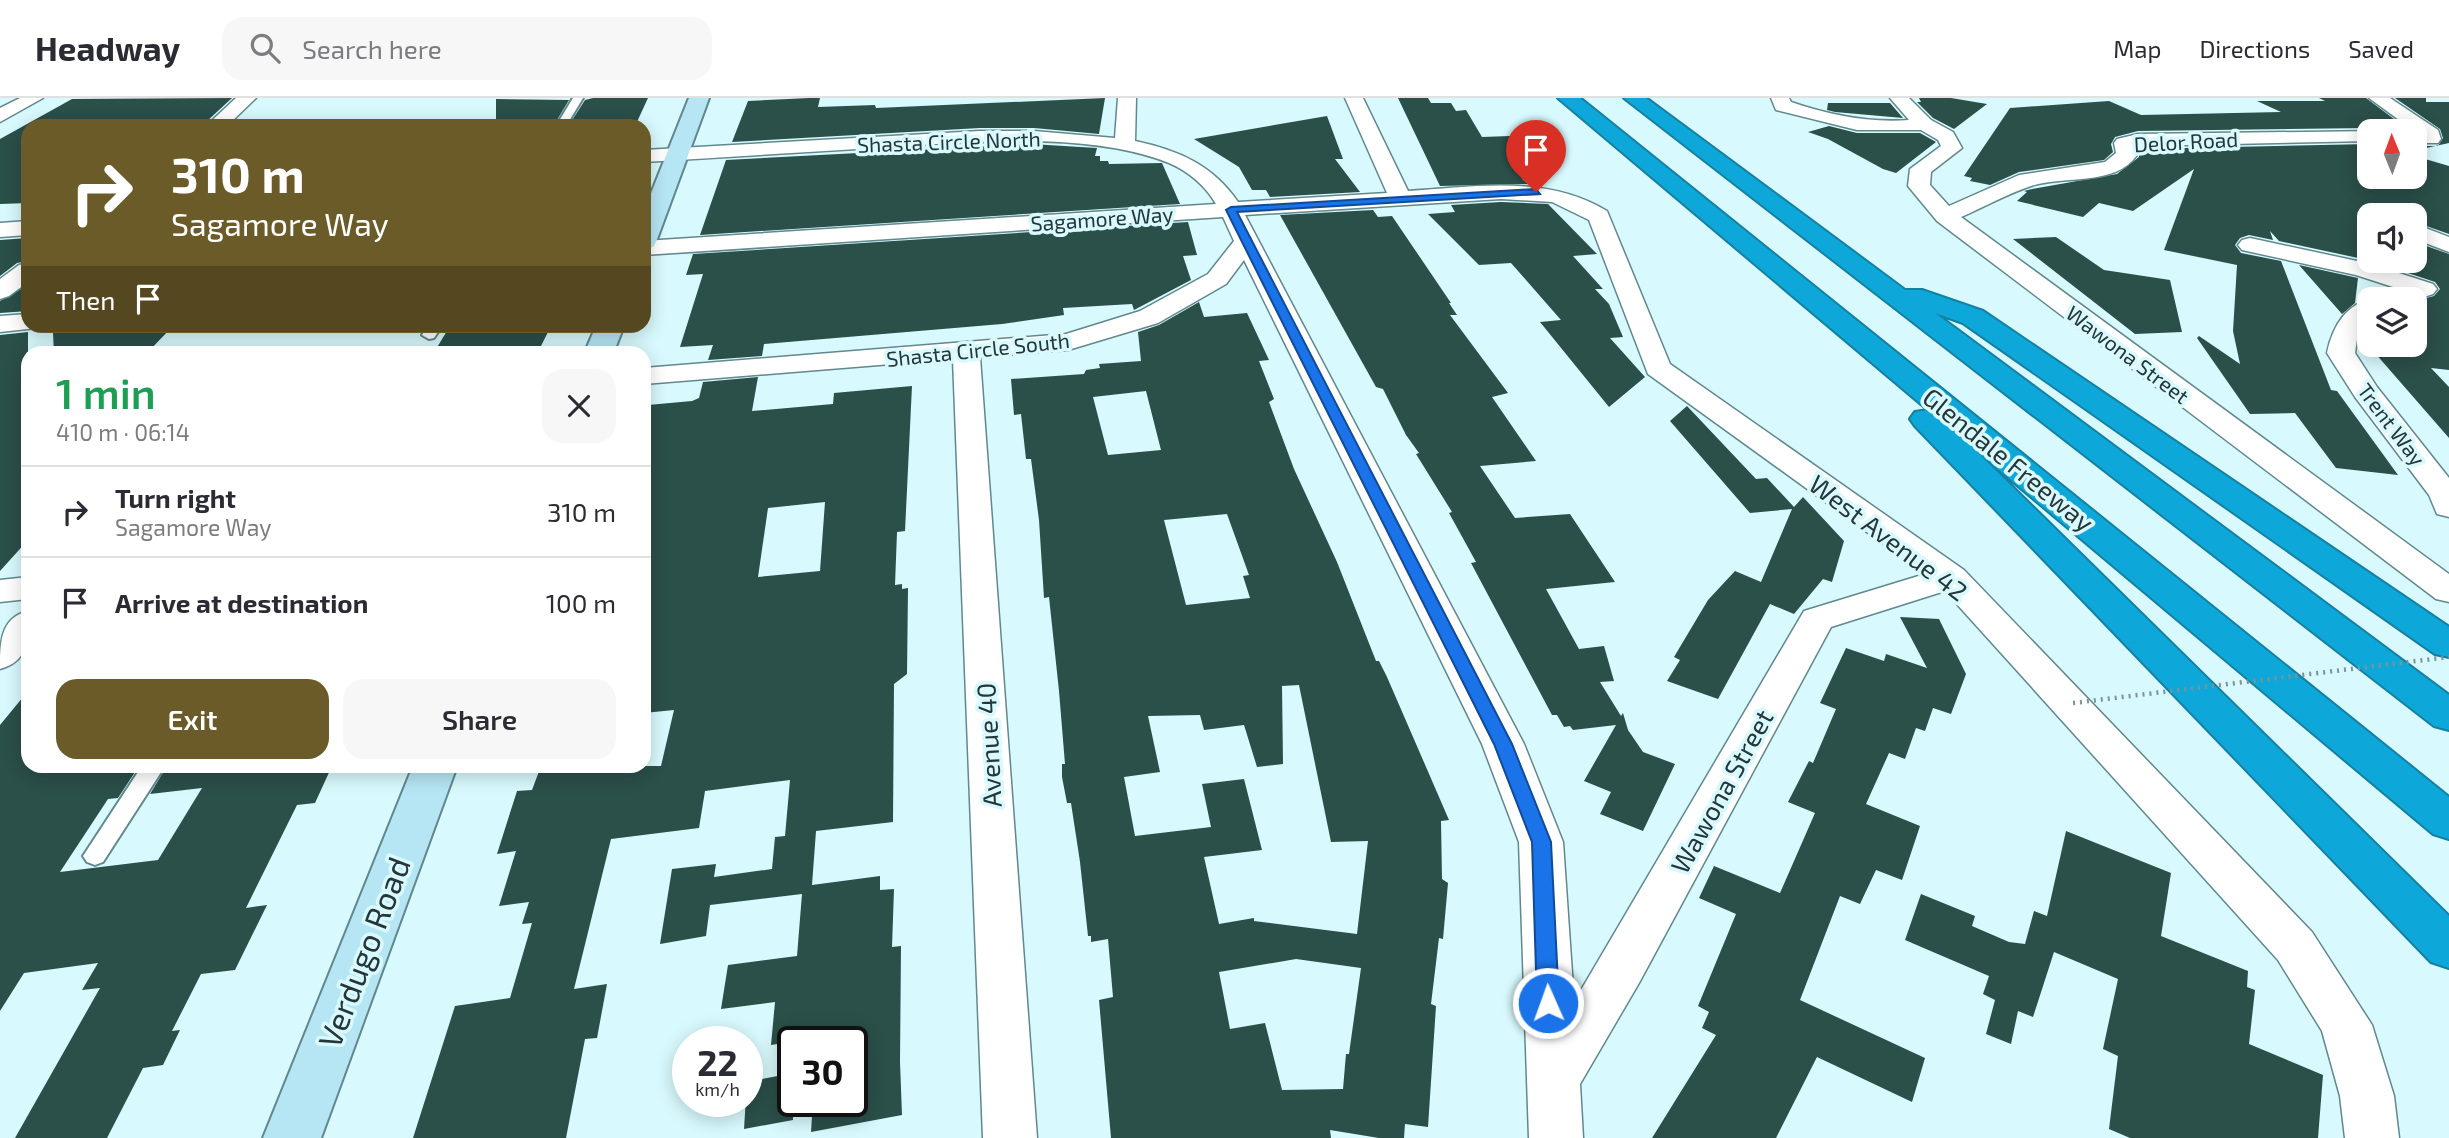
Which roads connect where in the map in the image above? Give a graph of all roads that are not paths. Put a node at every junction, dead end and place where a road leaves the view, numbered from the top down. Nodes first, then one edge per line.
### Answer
1 (34, 98) edge
2 (247, 98) edge
3 (578, 98) edge
4 (699, 98) edge
5 (1127, 98) edge
6 (1354, 98) edge
7 (1568, 98) edge
8 (1634, 98) edge
9 (1780, 98) edge
10 (1899, 98) edge
11 (2378, 98) edge
12 (0, 116) edge
13 (224, 119) edge
14 (565, 119) edge
15 (1924, 124) junction
16 (2357, 135) edge
17 (2432, 140) edge
18 (1125, 145) junction
19 (678, 154) junction
20 (651, 156) edge
21 (1560, 196) joint
22 (1400, 198) junction
23 (1945, 216) junction
24 (651, 224) edge
25 (1238, 225) junction
26 (21, 228) edge
27 (0, 230) edge
28 (2427, 236) edge
29 (2250, 245) dead end
30 (2449, 246) edge
31 (651, 248) edge
32 (21, 275) edge
33 (1880, 285) junction
34 (2418, 287) edge
35 (2427, 289) edge
36 (2449, 290) edge
37 (0, 291) edge
38 (2357, 319) edge
39 (21, 322) edge
40 (0, 324) edge
41 (1870, 345) junction
42 (966, 352) junction
43 (651, 375) edge
44 (2449, 507) edge
45 (1951, 577) junction
46 (2445, 578) edge
47 (21, 589) edge
48 (0, 591) edge
49 (21, 631) edge
50 (2449, 645) edge
51 (0, 657) edge
52 (2449, 716) edge
53 (149, 773) edge
54 (432, 773) edge
55 (2449, 822) edge
56 (95, 856) dead end
57 (2449, 948) edge
58 (1551, 1084) junction
59 (292, 1138) edge
60 (1010, 1138) edge
61 (1556, 1138) edge
62 (2372, 1138) edge

1 - 12 street
2 - 13 street
3 - 14 lane
4 - 19 main road
5 - 18 street
6 - 22 street
7 - 41 highway, Glendale Freeway
8 - 33 highway
9 - 15 street
10 - 15 street, Wawona Street
11 - 17 street
15 - 23 street, Wawona Street
16 - 23 street, Delor Road
18 - 19 street, Shasta Circle North
18 - 25 street, Shasta Circle North
19 - 20 street, Shasta Circle North
19 - 24 main road
21 - 22 street, Sagamore Way
21 - 45 street, West Avenue 42
22 - 25 street, Sagamore Way
23 - 46 street, Wawona Street
25 - 31 street, Sagamore Way
25 - 42 street, Shasta Circle South
25 - 58 street, Shasta Circle North
26 - 27 street
28 - 30 street
29 - 34 street
32 - 37 street
33 - 50 highway
33 - 52 highway
35 - 36 street
38 - 44 street, Trent Way
39 - 40 street
41 - 55 highway, Glendale Freeway
41 - 57 highway
42 - 43 street, Shasta Circle South
42 - 60 street, Avenue 40
45 - 58 street, Wawona Street
45 - 62 street, West Avenue 42
47 - 48 street
49 - 51 street
53 - 56 lane
54 - 59 main road, Verdugo Road
58 - 61 street, Shasta Circle North

